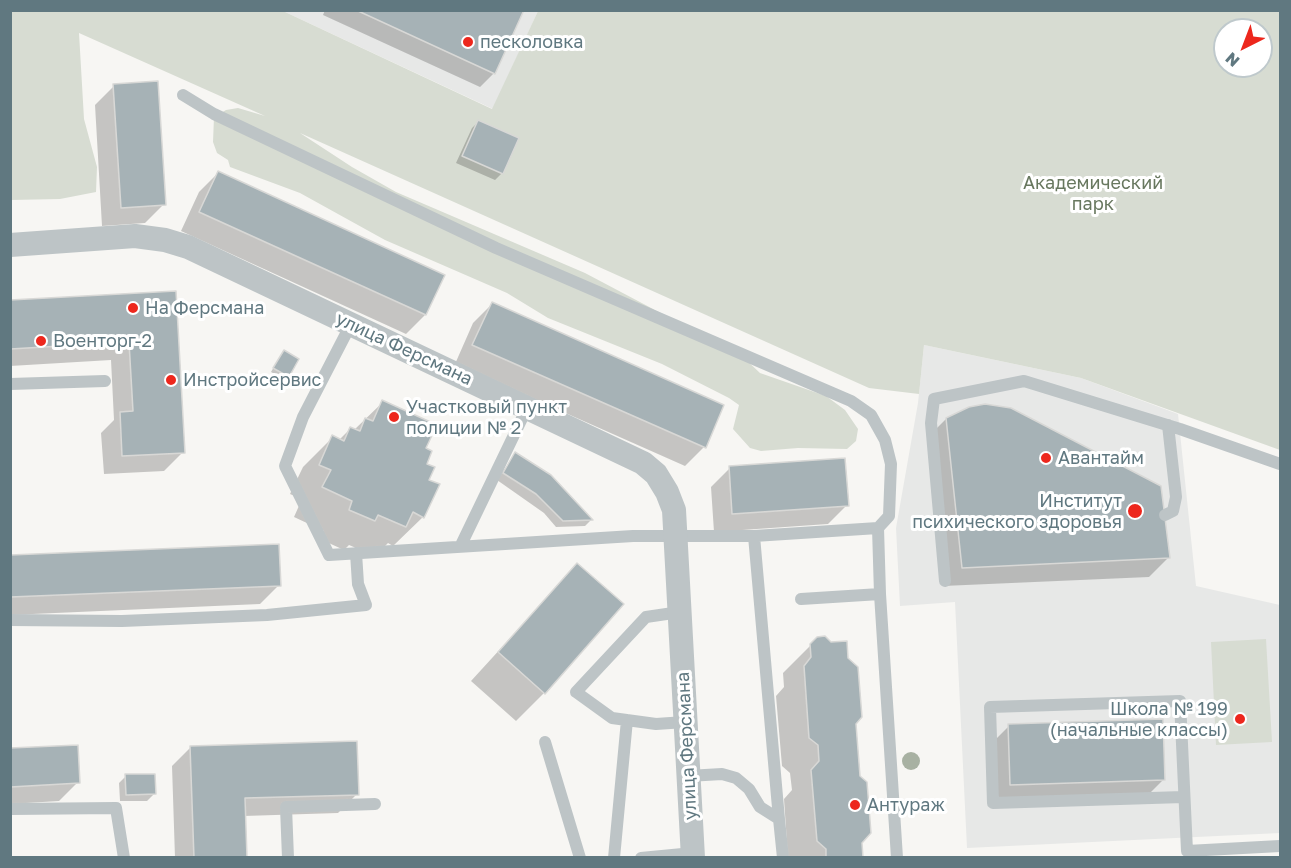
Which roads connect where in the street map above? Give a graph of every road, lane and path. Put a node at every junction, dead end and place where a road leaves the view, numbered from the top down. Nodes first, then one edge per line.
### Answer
1 (183, 95) dead end
2 (10, 245) edge
3 (351, 324) junction
4 (105, 381) dead end
5 (10, 384) edge
6 (527, 408) junction
7 (1168, 425) junction
8 (1281, 464) edge
9 (1165, 515) dead end
10 (878, 528) junction
11 (675, 535) junction
12 (754, 536) junction
13 (461, 545) junction
14 (356, 553) junction
15 (945, 581) dead end
16 (880, 594) junction
17 (801, 599) dead end
18 (680, 612) junction
19 (10, 620) edge
20 (627, 720) junction
21 (685, 722) junction
22 (545, 742) dead end
23 (688, 776) junction
24 (1183, 797) junction
25 (375, 804) dead end
26 (10, 809) edge
27 (779, 819) junction
28 (1281, 846) edge
29 (693, 855) edge
30 (124, 858) edge
31 (288, 858) edge
32 (580, 858) edge
33 (614, 858) edge
34 (641, 858) edge
35 (783, 858) edge
36 (897, 858) edge

1 - 10 lane
2 - 3 street, улица Ферсмана
3 - 6 street, улица Ферсмана
3 - 14 lane
4 - 5 lane
6 - 11 street, улица Ферсмана
6 - 13 lane
7 - 8 lane
7 - 9 lane
7 - 15 lane
10 - 12 lane
10 - 16 lane
11 - 12 lane
11 - 13 lane
11 - 18 street, улица Ферсмана
12 - 27 lane
13 - 14 lane
14 - 19 lane
16 - 17 lane
16 - 36 lane
18 - 20 lane
18 - 21 street, улица Ферсмана
20 - 21 lane
20 - 33 lane
21 - 23 street, улица Ферсмана
22 - 32 lane
23 - 27 lane
23 - 29 street, улица Ферсмана
24 - 24 lane
24 - 28 lane
25 - 31 lane
26 - 30 lane
27 - 35 lane
29 - 34 lane

